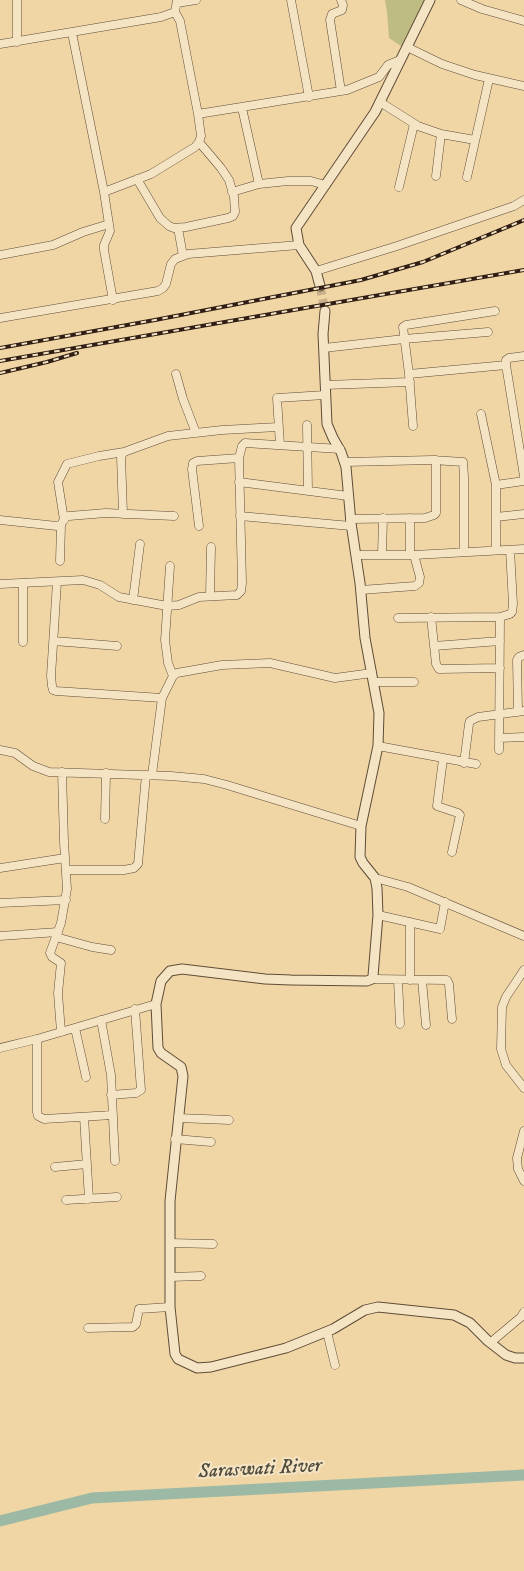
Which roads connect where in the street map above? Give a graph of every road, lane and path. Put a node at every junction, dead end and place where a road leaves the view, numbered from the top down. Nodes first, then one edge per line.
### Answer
1 (17, 0) edge
2 (196, 0) edge
3 (291, 0) edge
4 (341, 0) edge
5 (430, 0) edge
6 (461, 0) edge
7 (177, 2) edge
8 (175, 12) junction
9 (524, 21) edge
10 (72, 32) junction
11 (17, 42) junction
12 (0, 44) edge
13 (407, 47) junction
14 (400, 60) junction
15 (489, 79) junction
16 (524, 86) edge
17 (341, 91) junction
18 (309, 97) junction
19 (380, 102) junction
20 (242, 108) junction
21 (198, 114) junction
22 (414, 124) junction
23 (440, 134) junction
24 (475, 140) junction
25 (200, 142) junction
26 (436, 176) dead end
27 (467, 177) dead end
28 (137, 179) junction
29 (259, 184) junction
30 (325, 185) junction
31 (399, 187) dead end
32 (104, 192) junction
33 (232, 192) junction
34 (524, 200) edge
35 (109, 224) junction
36 (178, 228) junction
37 (299, 245) junction
38 (0, 255) edge
39 (183, 256) junction
40 (316, 271) junction
41 (320, 286) tunnel mouth
42 (112, 300) junction
43 (325, 312) tunnel mouth
44 (495, 312) dead end
45 (0, 318) edge
46 (488, 332) dead end
47 (404, 338) junction
48 (324, 348) junction
49 (524, 356) edge
50 (506, 365) junction
51 (176, 374) dead end
52 (410, 378) junction
53 (325, 384) junction
54 (325, 395) junction
55 (481, 414) dead end
56 (307, 425) dead end
57 (413, 426) dead end
58 (278, 427) junction
59 (196, 433) junction
60 (280, 445) junction
61 (308, 447) junction
62 (340, 449) junction
63 (124, 452) junction
64 (239, 458) junction
65 (436, 460) junction
66 (345, 462) junction
67 (524, 476) edge
68 (524, 481) edge
69 (239, 482) junction
70 (496, 485) junction
71 (308, 491) junction
72 (348, 496) junction
73 (122, 514) junction
74 (524, 514) edge
75 (174, 516) dead end
76 (240, 516) junction
77 (496, 517) junction
78 (383, 518) junction
79 (410, 518) junction
80 (0, 520) edge
81 (62, 522) junction
82 (351, 523) junction
83 (198, 526) dead end
84 (140, 544) dead end
85 (211, 546) dead end
86 (524, 549) edge
87 (496, 550) junction
88 (510, 550) junction
89 (464, 552) junction
90 (356, 555) junction
91 (382, 555) junction
92 (412, 555) junction
93 (60, 561) dead end
94 (170, 566) dead end
95 (57, 582) junction
96 (0, 584) edge
97 (23, 584) junction
98 (361, 590) junction
99 (210, 596) junction
100 (133, 600) junction
101 (167, 606) junction
102 (431, 617) junction
103 (500, 617) junction
104 (398, 618) dead end
105 (54, 641) junction
106 (23, 642) dead end
107 (500, 642) junction
108 (117, 646) dead end
109 (434, 646) junction
110 (524, 655) edge
111 (500, 668) junction
112 (173, 676) junction
113 (373, 677) junction
114 (414, 682) dead end
115 (521, 685) edge
116 (162, 698) junction
117 (521, 712) edge
118 (500, 714) junction
119 (524, 736) edge
120 (499, 738) junction
121 (378, 746) junction
122 (0, 750) edge
123 (499, 750) dead end
124 (443, 759) junction
125 (464, 763) junction
126 (476, 764) dead end
127 (62, 772) junction
128 (106, 774) junction
129 (149, 775) junction
130 (105, 819) dead end
131 (361, 826) junction
132 (452, 852) dead end
133 (65, 858) junction
134 (0, 868) edge
135 (66, 870) junction
136 (375, 878) junction
137 (66, 900) junction
138 (445, 902) junction
139 (0, 903) edge
140 (378, 914) junction
141 (410, 922) junction
142 (57, 934) junction
143 (0, 936) edge
144 (524, 936) edge
145 (111, 950) dead end
146 (524, 970) edge
147 (372, 980) junction
148 (398, 980) junction
149 (410, 980) junction
150 (422, 980) junction
151 (156, 1004) junction
152 (135, 1009) junction
153 (452, 1019) dead end
154 (101, 1020) junction
155 (400, 1024) dead end
156 (426, 1024) dead end
157 (75, 1028) junction
158 (61, 1032) junction
159 (37, 1040) junction
160 (0, 1048) edge
161 (86, 1077) dead end
162 (524, 1088) edge
163 (111, 1095) junction
164 (113, 1115) junction
165 (84, 1117) junction
166 (178, 1118) junction
167 (229, 1120) dead end
168 (524, 1131) edge
169 (175, 1139) junction
170 (211, 1142) dead end
171 (116, 1161) dead end
172 (87, 1164) junction
173 (55, 1167) dead end
174 (524, 1181) edge
175 (117, 1197) dead end
176 (89, 1199) junction
177 (66, 1200) dead end
178 (170, 1243) junction
179 (212, 1244) dead end
180 (201, 1276) dead end
181 (170, 1277) junction
182 (170, 1306) junction
183 (524, 1312) edge
184 (88, 1328) dead end
185 (327, 1332) junction
186 (490, 1343) junction
187 (524, 1358) edge
188 (335, 1365) dead end

1 - 11 street
2 - 7 street
3 - 18 street
4 - 17 street
5 - 13 street
6 - 9 street
7 - 8 street
8 - 10 street
8 - 21 street
10 - 11 street
10 - 32 street
11 - 12 street
13 - 14 street
13 - 15 street
14 - 17 street
14 - 19 street
15 - 16 street
15 - 24 street
17 - 18 street
18 - 20 street
19 - 22 street
19 - 30 street
20 - 21 street
20 - 29 street
21 - 25 street
22 - 23 street
22 - 31 street
23 - 24 street
23 - 26 street
24 - 27 street
25 - 28 street
25 - 33 street
28 - 32 street
28 - 36 street
29 - 30 street
29 - 33 street
30 - 37 street
32 - 35 street
33 - 36 street
34 - 40 street
35 - 38 street
35 - 42 street
36 - 39 street
37 - 39 street
37 - 40 street
39 - 42 street
40 - 41 street
42 - 45 street
43 - 48 street
44 - 47 street
46 - 47 street
47 - 48 street
47 - 52 street
48 - 53 street
49 - 50 street
50 - 52 street
50 - 67 street
51 - 59 street
52 - 53 street
52 - 57 street
53 - 54 street
54 - 58 street
54 - 62 street
55 - 70 street
56 - 61 street
58 - 59 street
58 - 60 street
59 - 63 street
60 - 61 street
60 - 64 street
61 - 62 street
61 - 71 street
62 - 66 street
63 - 73 street
63 - 81 street
64 - 69 street
64 - 83 street
65 - 66 street
65 - 79 street
65 - 89 street
66 - 72 street
68 - 70 street
69 - 71 street
69 - 76 street
70 - 77 street
71 - 72 street
72 - 82 street
73 - 75 street
73 - 81 street
74 - 77 street
76 - 82 street
76 - 99 street
77 - 87 street
78 - 79 street
78 - 82 street
78 - 91 street
79 - 92 street
80 - 81 street
81 - 93 street
82 - 90 street
84 - 100 street
85 - 99 street
86 - 88 street
87 - 88 street
87 - 89 street
88 - 103 street
89 - 92 street
90 - 91 street
90 - 98 street
91 - 92 street
92 - 98 street
94 - 101 street
95 - 97 street
95 - 100 street
95 - 105 street
96 - 97 street
97 - 106 street
98 - 113 street
99 - 101 street
100 - 101 street
101 - 112 street
102 - 103 street
102 - 104 street
102 - 109 street
103 - 107 street
105 - 108 street
105 - 116 street
107 - 109 street
107 - 111 street
109 - 111 street
110 - 115 street
111 - 118 street
112 - 113 street
112 - 116 street
113 - 114 street
113 - 121 street
115 - 117 street
116 - 129 street
117 - 118 street
118 - 120 street
118 - 125 street
119 - 120 street
120 - 123 street
121 - 124 street
121 - 131 street
122 - 127 street
124 - 125 street
124 - 132 street
125 - 126 street
127 - 128 street
127 - 133 street
128 - 129 street
128 - 130 street
129 - 131 street
129 - 135 street
131 - 136 street
133 - 134 street
133 - 135 street
135 - 137 street
136 - 138 street
136 - 140 street
137 - 139 street
137 - 142 street
138 - 141 street
138 - 144 street
140 - 141 street
140 - 147 street
141 - 149 street
142 - 143 street
142 - 145 street
142 - 158 street
146 - 162 street
147 - 148 street
147 - 151 street
148 - 149 street
148 - 155 street
149 - 150 street
150 - 153 street
150 - 156 street
151 - 152 street
151 - 166 street
152 - 154 street
152 - 163 street
154 - 157 street
154 - 163 street
157 - 158 street
157 - 161 street
158 - 159 street
159 - 160 street
159 - 165 street
163 - 164 street
164 - 165 street
164 - 171 street
165 - 172 street
166 - 167 street
166 - 169 street
168 - 174 street
169 - 170 street
169 - 178 street
172 - 173 street
172 - 176 street
175 - 176 street
176 - 177 street
178 - 179 street
178 - 181 street
180 - 181 street
181 - 182 street
182 - 184 street
182 - 185 street
183 - 186 street
185 - 186 street
185 - 188 street
186 - 187 street

